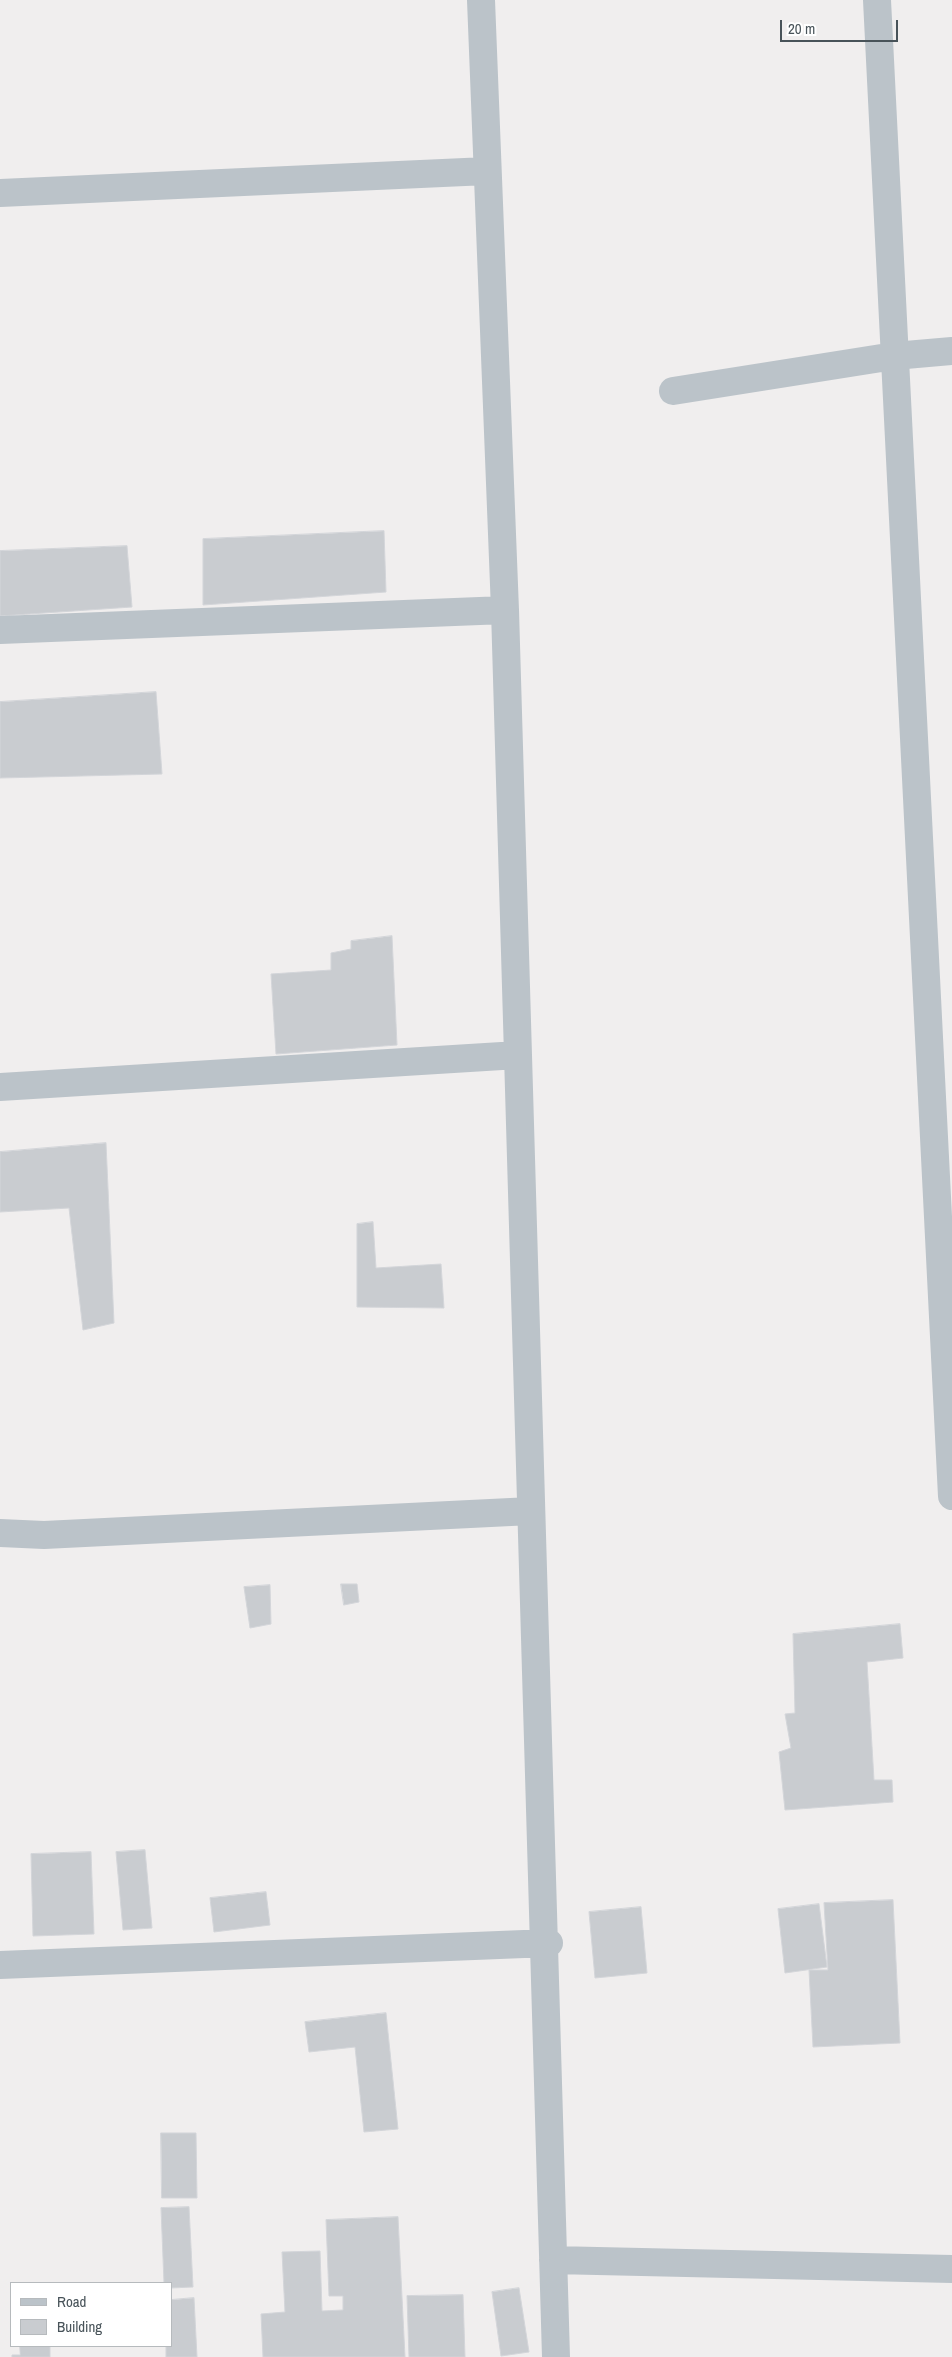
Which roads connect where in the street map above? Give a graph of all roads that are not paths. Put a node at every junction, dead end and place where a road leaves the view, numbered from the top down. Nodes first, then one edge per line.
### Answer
1 (481, 0) edge
2 (877, 0) edge
3 (486, 172) junction
4 (0, 193) edge
5 (952, 351) edge
6 (894, 356) junction
7 (673, 391) dead end
8 (505, 610) junction
9 (0, 630) edge
10 (518, 1055) junction
11 (0, 1087) edge
12 (952, 1496) edge
13 (532, 1511) junction
14 (0, 1533) edge
15 (546, 1943) junction
16 (0, 1965) edge
17 (553, 2260) junction
18 (952, 2269) edge
19 (556, 2357) edge

1 - 3 street
2 - 6 street
3 - 4 street
3 - 8 street
5 - 6 street
6 - 7 street
6 - 12 street
8 - 9 street
8 - 10 street
10 - 11 street
10 - 13 street
13 - 14 street
13 - 15 street
15 - 16 street
15 - 17 street
17 - 18 street
17 - 19 street

